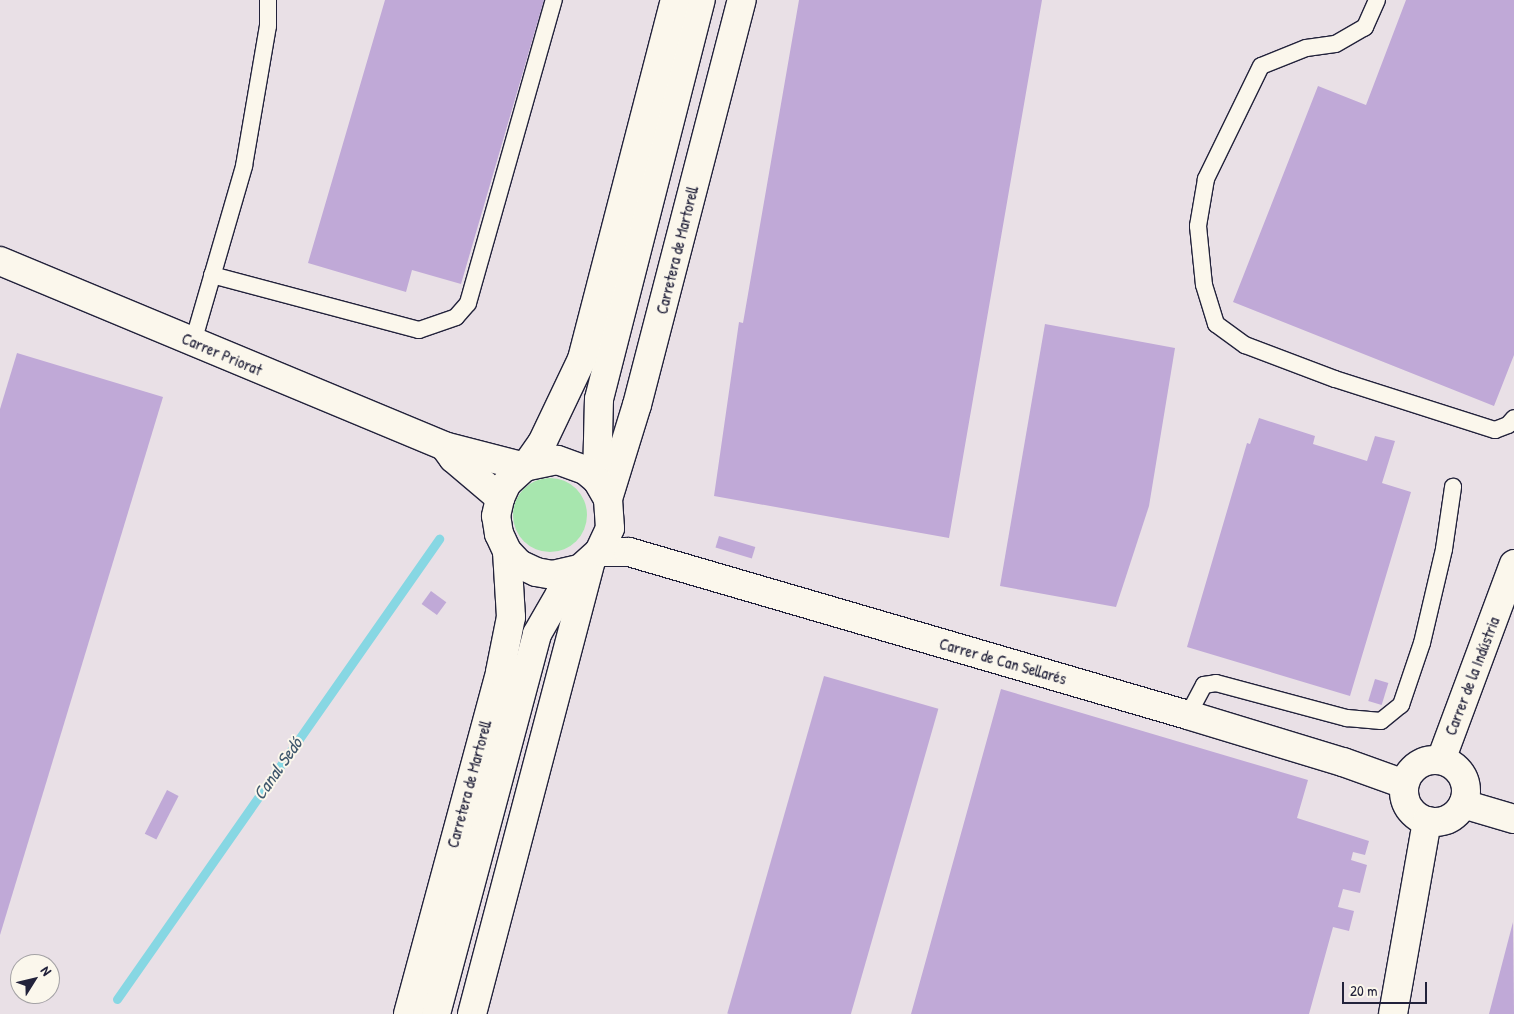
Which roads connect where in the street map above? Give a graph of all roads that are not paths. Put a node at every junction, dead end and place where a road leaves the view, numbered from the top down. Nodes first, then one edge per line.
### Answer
1 (268, 0) edge
2 (554, 0) edge
3 (675, 0) edge
4 (701, 0) edge
5 (742, 0) edge
6 (1377, 0) edge
7 (0, 262) edge
8 (212, 275) junction
9 (193, 342) junction
10 (1514, 418) edge
11 (444, 446) junction
12 (525, 467) junction
13 (1453, 487) dead end
14 (602, 490) junction
15 (500, 498) junction
16 (506, 551) junction
17 (590, 561) junction
18 (1514, 564) edge
19 (1188, 715) junction
20 (1441, 760) junction
21 (1404, 784) junction
22 (1464, 804) junction
23 (1514, 820) edge
24 (1427, 822) junction
25 (408, 1014) edge
26 (436, 1014) edge
27 (472, 1014) edge
28 (1393, 1014) edge

1 - 8 lane
2 - 8 lane
3 - 12 street, Carretera de Martorell
4 - 14 street, Carretera de Martorell
5 - 14 street, Carretera de Martorell
6 - 10 lane
7 - 9 street, Carrer Priorat
8 - 9 lane
9 - 11 street, Carrer Priorat
11 - 12 street, Carrer Priorat
11 - 15 street, Carrer Priorat
12 - 14 street
12 - 15 street, Carretera de Martorell
13 - 19 lane
14 - 17 street, Carretera de Martorell
15 - 16 street, Carretera de Martorell
16 - 17 street
16 - 25 street, Carretera de Martorell
17 - 19 street, Carrer de Can Sellarés
17 - 26 street, Carretera de Martorell
17 - 27 street, Carretera de Martorell
18 - 20 street, Carrer de la Indústria
19 - 21 street, Carrer de Can Sellarés
20 - 21 street
20 - 22 street
21 - 24 street
22 - 23 street
22 - 24 street
24 - 28 street

